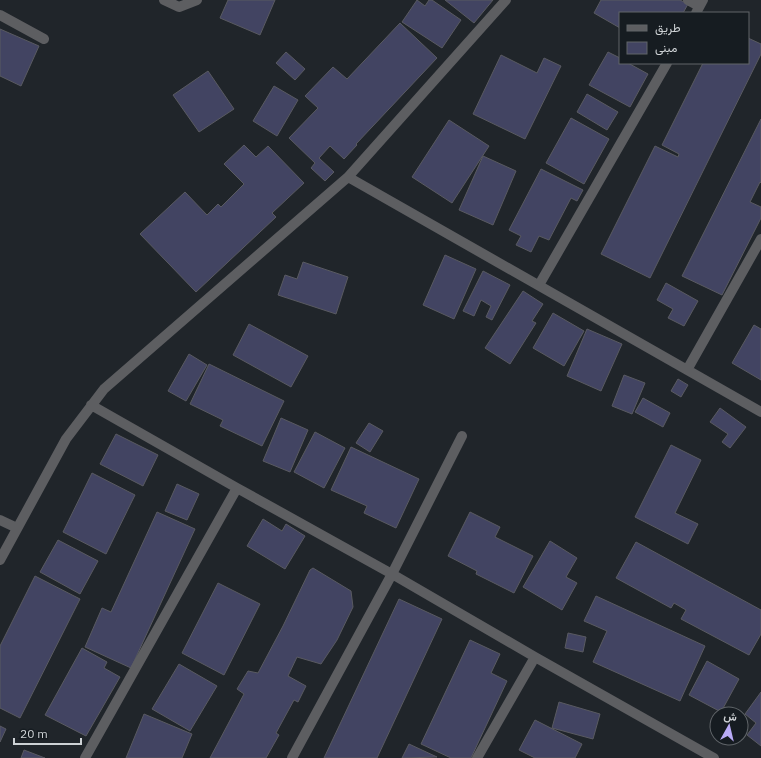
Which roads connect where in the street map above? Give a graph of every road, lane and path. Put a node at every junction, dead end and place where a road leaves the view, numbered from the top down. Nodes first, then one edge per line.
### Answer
1 (164, 0) edge
2 (197, 0) edge
3 (506, 0) edge
4 (688, 0) edge
5 (699, 6) edge
6 (0, 15) edge
7 (44, 39) dead end
8 (666, 64) edge
9 (348, 176) junction
10 (761, 238) edge
11 (539, 285) junction
12 (687, 370) junction
13 (91, 405) junction
14 (761, 412) edge
15 (462, 436) dead end
16 (237, 488) junction
17 (0, 520) edge
18 (17, 528) junction
19 (0, 560) edge
20 (392, 574) junction
21 (535, 657) junction
22 (711, 757) edge
23 (85, 758) edge
24 (292, 758) edge
25 (477, 758) edge

1 - 2 street
3 - 9 street
4 - 5 street
6 - 7 street
8 - 11 street
9 - 11 street
9 - 13 street
10 - 12 street
11 - 12 street
12 - 14 street
13 - 16 street
13 - 18 street
15 - 20 street
16 - 20 street
16 - 23 street
17 - 18 street
18 - 19 street
20 - 21 street
20 - 24 street
21 - 22 street
21 - 25 street

